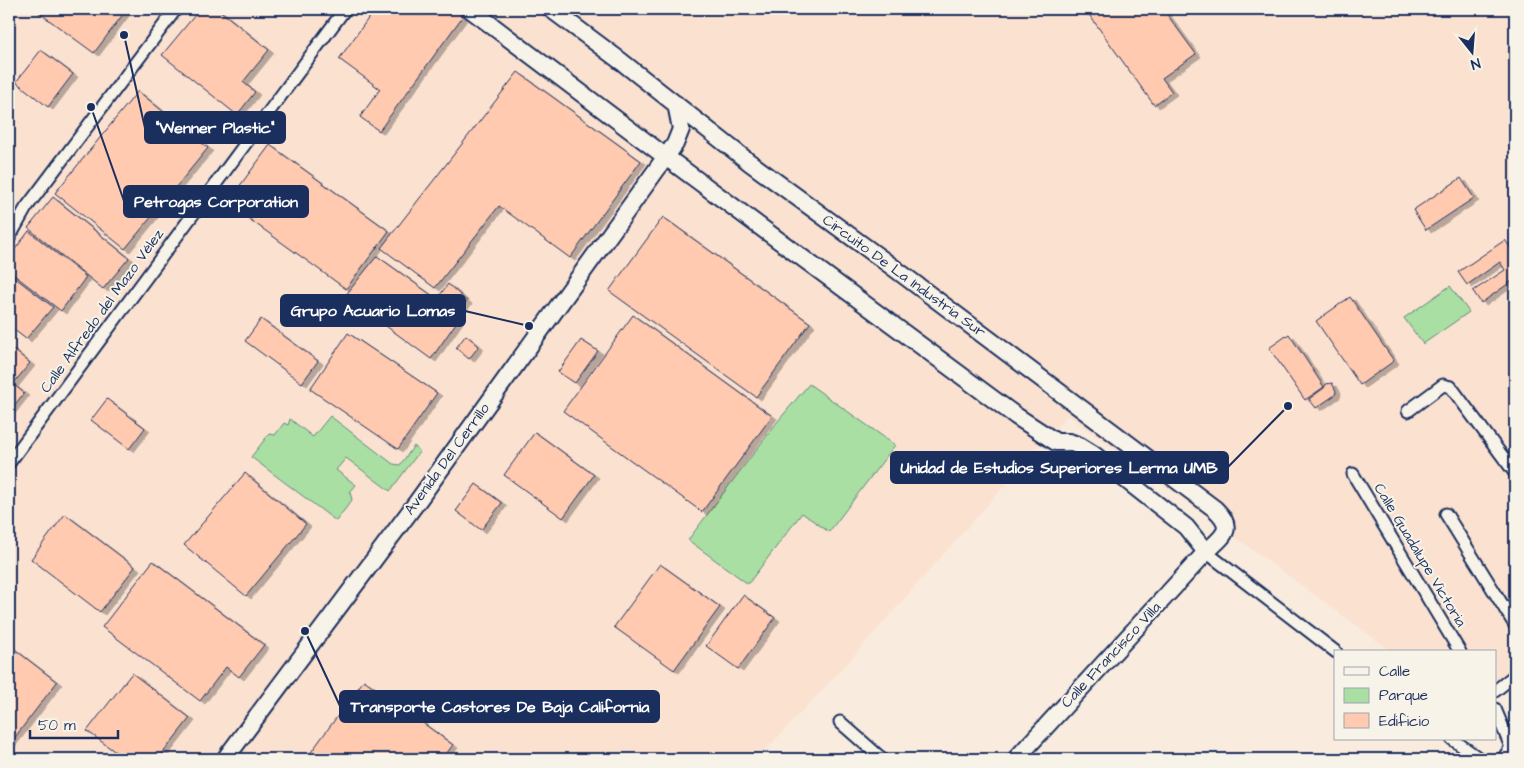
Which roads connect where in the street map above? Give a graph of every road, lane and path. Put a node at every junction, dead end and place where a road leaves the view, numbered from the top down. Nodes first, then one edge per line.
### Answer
1 (176, 9) edge
2 (345, 9) edge
3 (470, 9) edge
4 (551, 9) edge
5 (676, 104) junction
6 (666, 157) junction
7 (9, 238) edge
8 (1408, 411) dead end
9 (9, 463) edge
10 (1515, 473) edge
11 (1353, 474) dead end
12 (1446, 514) dead end
13 (1206, 552) junction
14 (1515, 625) edge
15 (1334, 650) edge
16 (1459, 650) edge
17 (1515, 675) edge
18 (1496, 690) edge
19 (1496, 711) edge
20 (840, 722) dead end
21 (1453, 740) edge
22 (225, 759) edge
23 (882, 759) edge
24 (1016, 759) edge
25 (1480, 759) edge
26 (1503, 759) edge

1 - 7 street
2 - 9 street, Calle Alfredo del Mazo Vélez
3 - 6 main road
4 - 5 main road, Circuito De La Industria Sur
5 - 6 main road, Avenida Del Cerrillo
5 - 13 main road, Circuito De La Industria Sur
6 - 13 main road
6 - 22 main road, Avenida Del Cerrillo
8 - 10 street
11 - 16 street, Calle Guadalupe Victoria
12 - 14 street
13 - 15 street
13 - 24 main road, Calle Francisco Villa
17 - 18 street
19 - 26 street
20 - 23 street
21 - 25 street

